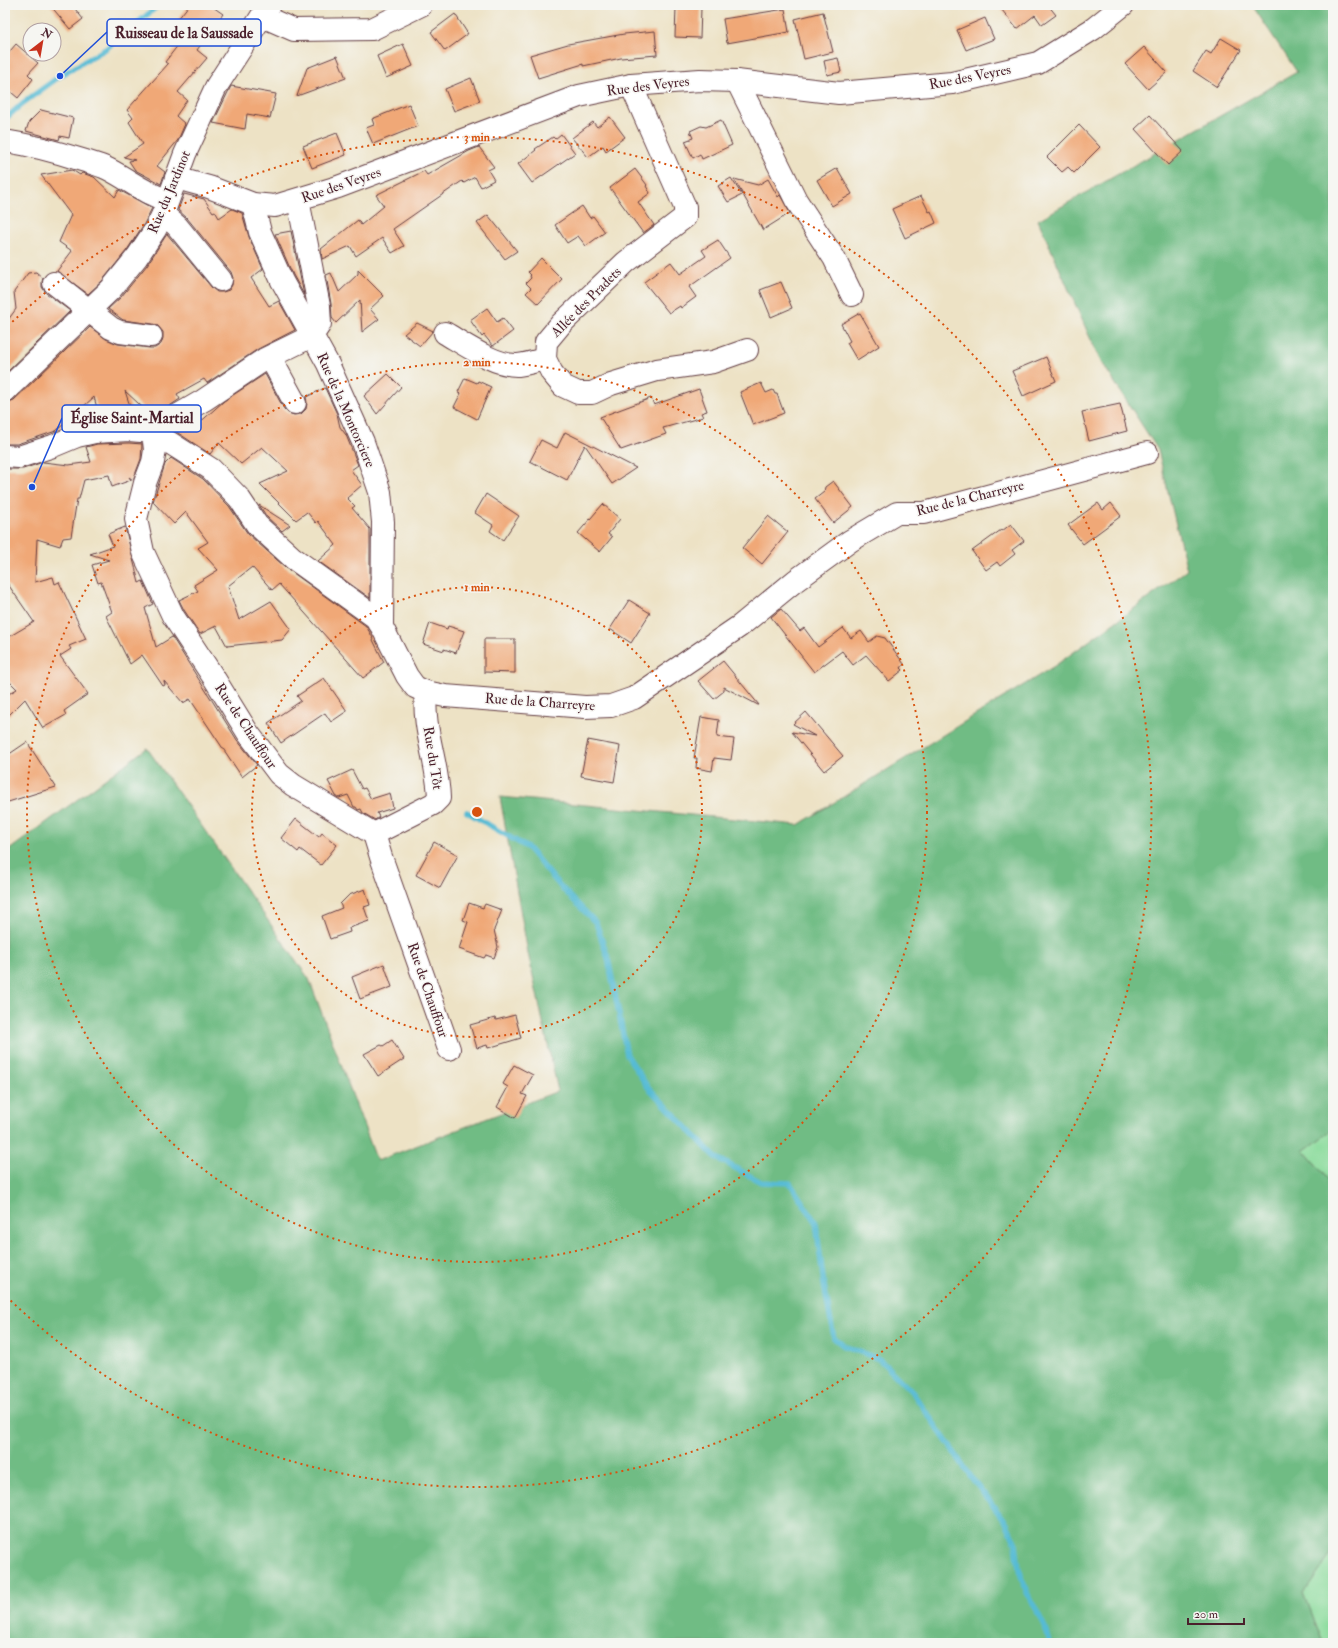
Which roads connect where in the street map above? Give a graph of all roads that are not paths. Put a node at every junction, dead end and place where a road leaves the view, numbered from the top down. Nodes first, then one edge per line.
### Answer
1 (421, 5) edge
2 (1123, 5) edge
3 (265, 10) edge
4 (737, 81) junction
5 (631, 85) junction
6 (5, 141) edge
7 (176, 178) junction
8 (298, 200) junction
9 (254, 204) junction
10 (165, 207) junction
11 (221, 280) dead end
12 (54, 283) dead end
13 (852, 295) dead end
14 (89, 310) junction
15 (445, 333) dead end
16 (151, 336) dead end
17 (312, 336) junction
18 (747, 350) dead end
19 (270, 357) junction
20 (546, 359) junction
21 (5, 391) edge
22 (295, 403) dead end
23 (153, 432) junction
24 (1147, 453) dead end
25 (5, 456) edge
26 (382, 627) junction
27 (426, 692) junction
28 (374, 834) junction
29 (449, 1049) dead end

1 - 3 street
2 - 4 street, Rue des Veyres
3 - 7 street, Rue du Jardinot
4 - 5 street, Rue des Veyres
4 - 13 street
5 - 8 street, Rue des Veyres
5 - 20 street, Allée des Pradets
6 - 10 street
7 - 9 street, Rue des Veyres
7 - 10 street, Rue du Jardinot
8 - 9 street, Rue des Veyres
8 - 17 street, Rue de la Montorciere
9 - 17 street, Rue de la Montorciere
10 - 11 street
10 - 14 street, Rue du Jardinot
12 - 14 street
14 - 16 street
14 - 21 street, Rue du Jardinot
15 - 20 street
17 - 19 street
17 - 26 street, Rue de la Montorciere
18 - 20 street
19 - 22 street
19 - 23 street
23 - 25 street, Rue de la Charreyre
23 - 26 street, Rue de la Charreyre
23 - 28 street, Rue de Chauffour
24 - 27 street, Rue de la Charreyre
26 - 27 street, Rue de la Charreyre
27 - 28 street, Rue du Tôt
28 - 29 street, Rue de Chauffour

